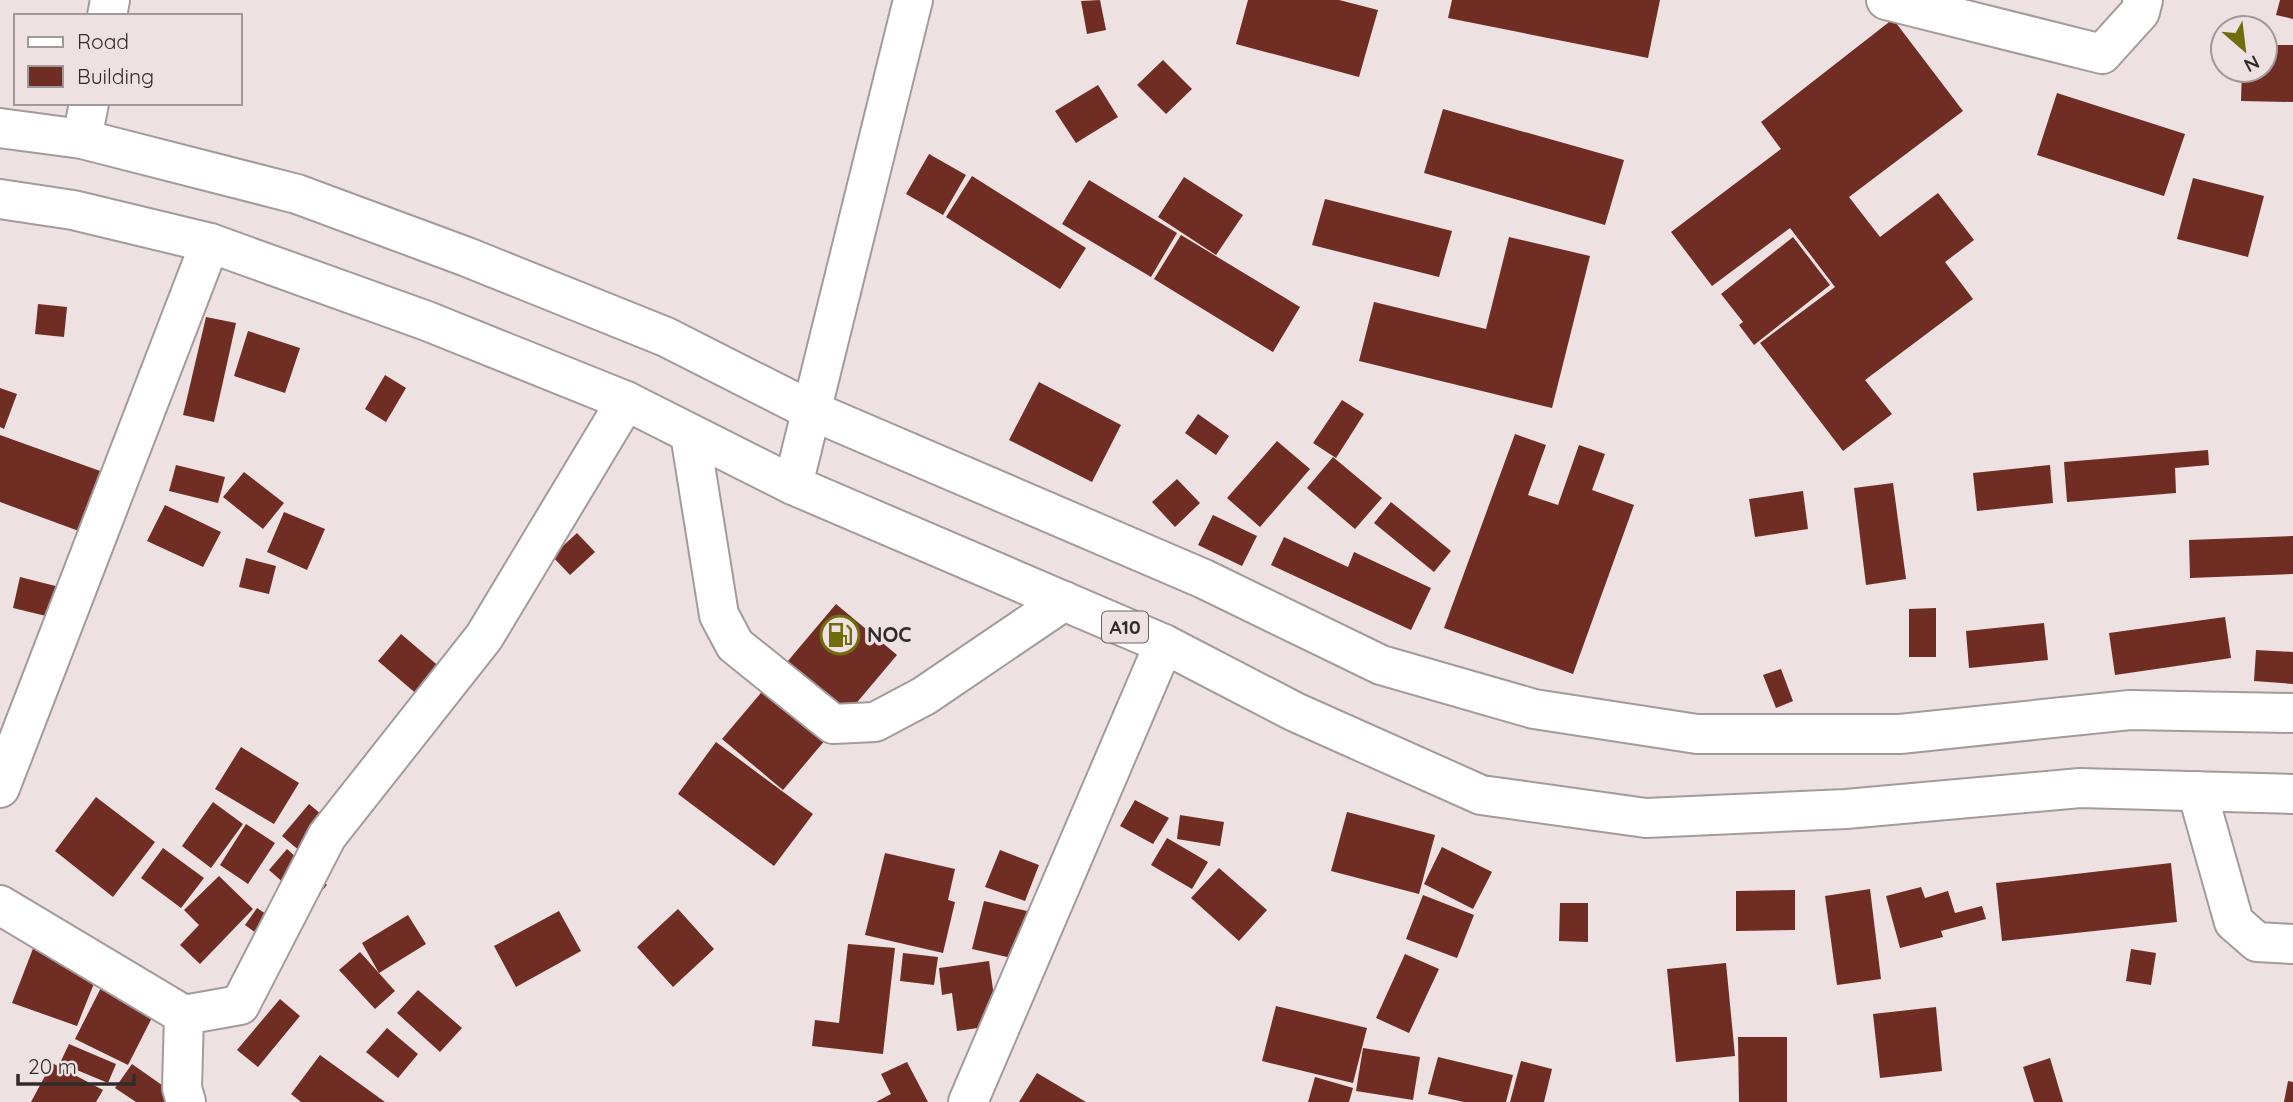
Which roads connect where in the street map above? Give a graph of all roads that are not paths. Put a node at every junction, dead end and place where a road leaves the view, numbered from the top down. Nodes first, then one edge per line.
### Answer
1 (913, 0) edge
2 (1886, 0) edge
3 (2143, 0) edge
4 (85, 121) edge
5 (0, 128) edge
6 (0, 199) edge
7 (210, 243) junction
8 (626, 401) junction
9 (810, 410) junction
10 (690, 434) junction
11 (793, 485) junction
12 (1064, 601) junction
13 (1164, 643) junction
14 (2293, 713) edge
15 (0, 788) edge
16 (2197, 791) junction
17 (2293, 794) edge
18 (0, 905) edge
19 (2293, 944) edge
20 (184, 1016) junction
21 (186, 1102) edge
22 (968, 1102) edge

1 - 9 main road
2 - 3 main road
4 - 5 main road
4 - 9 main road
6 - 7 main road, A10
7 - 8 main road, A10
7 - 15 main road
8 - 10 main road, A10
8 - 20 main road
9 - 11 main road
9 - 14 main road
10 - 11 main road, A10
10 - 12 main road
11 - 12 main road, A10
12 - 13 main road, A10
13 - 16 main road, A10
13 - 22 main road
16 - 17 main road, A10
16 - 19 main road
18 - 20 main road
20 - 21 main road

